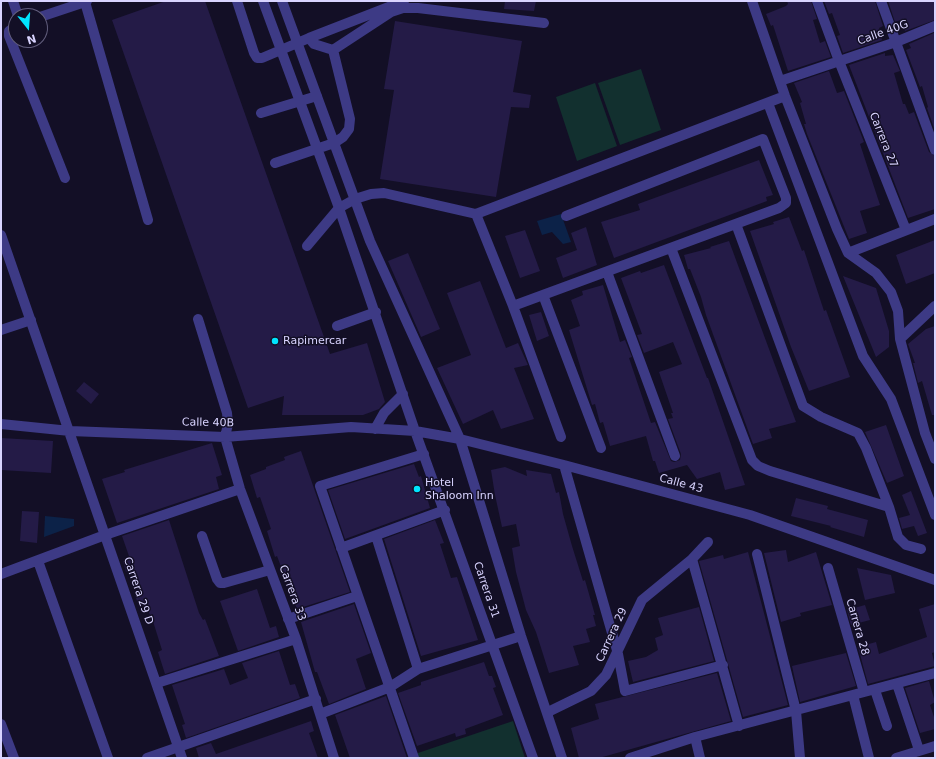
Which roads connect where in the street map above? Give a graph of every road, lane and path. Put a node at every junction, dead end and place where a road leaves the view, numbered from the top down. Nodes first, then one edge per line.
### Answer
1 (237, 1) edge
2 (263, 1) edge
3 (282, 1) edge
4 (404, 1) edge
5 (752, 1) edge
6 (817, 1) edge
7 (881, 1) edge
8 (86, 2) edge
9 (48, 14) edge
10 (544, 23) dead end
11 (935, 26) edge
12 (308, 38) junction
13 (896, 42) junction
14 (296, 43) junction
15 (14, 48) edge
16 (280, 50) junction
17 (333, 50) junction
18 (839, 61) junction
19 (780, 81) junction
20 (317, 96) junction
21 (785, 96) junction
22 (300, 102) junction
23 (768, 103) junction
24 (261, 113) dead end
25 (334, 143) junction
26 (317, 149) junction
27 (935, 150) edge
28 (275, 162) dead end
29 (65, 178) dead end
30 (355, 199) junction
31 (340, 208) junction
32 (476, 214) junction
33 (566, 216) dead end
34 (935, 219) edge
35 (148, 220) dead end
36 (736, 224) junction
37 (906, 230) junction
38 (1, 235) edge
39 (307, 246) dead end
40 (3, 248) edge
41 (671, 248) junction
42 (848, 253) junction
43 (607, 272) junction
44 (543, 295) junction
45 (514, 306) junction
46 (935, 306) edge
47 (376, 312) junction
48 (198, 319) dead end
49 (31, 320) junction
50 (337, 326) dead end
51 (1, 330) edge
52 (900, 339) junction
53 (403, 394) junction
54 (1, 424) edge
55 (376, 428) junction
56 (70, 431) junction
57 (415, 431) junction
58 (930, 431) edge
59 (225, 437) junction
60 (561, 437) dead end
61 (460, 439) junction
62 (601, 448) dead end
63 (424, 454) junction
64 (675, 456) dead end
65 (935, 459) edge
66 (564, 465) junction
67 (240, 489) junction
68 (889, 507) junction
69 (445, 510) junction
70 (935, 515) edge
71 (105, 535) junction
72 (202, 536) dead end
73 (376, 536) junction
74 (708, 542) dead end
75 (341, 548) junction
76 (921, 549) dead end
77 (757, 554) dead end
78 (692, 559) junction
79 (38, 561) junction
80 (828, 568) dead end
81 (270, 570) junction
82 (1, 574) edge
83 (935, 580) edge
84 (357, 596) junction
85 (288, 619) junction
86 (521, 636) junction
87 (296, 639) junction
88 (493, 646) junction
89 (618, 654) junction
90 (723, 665) junction
91 (418, 669) junction
92 (935, 673) edge
93 (157, 683) junction
94 (897, 684) junction
95 (390, 687) junction
96 (875, 690) junction
97 (864, 692) junction
98 (853, 695) junction
99 (316, 699) junction
100 (796, 711) junction
101 (548, 712) junction
102 (320, 714) junction
103 (1, 724) edge
104 (739, 726) junction
105 (887, 726) dead end
106 (695, 737) junction
107 (935, 746) edge
108 (179, 747) junction
109 (919, 750) junction
110 (14, 758) edge
111 (108, 758) edge
112 (147, 758) edge
113 (182, 758) edge
114 (333, 758) edge
115 (414, 758) edge
116 (533, 758) edge
117 (562, 758) edge
118 (630, 758) edge
119 (700, 758) edge
120 (800, 758) edge
121 (869, 758) edge
122 (896, 758) edge

1 - 16 street
2 - 16 street, Carrera 31
3 - 14 street, Carrera 31
4 - 12 street
5 - 19 street
6 - 18 street, Carrera 27
7 - 13 street
8 - 9 street
8 - 35 street
10 - 17 street
11 - 13 street, Calle 40G
12 - 14 street
12 - 17 street
13 - 18 street, Calle 40G
13 - 27 street
14 - 16 street
14 - 20 street, Carrera 31
15 - 29 street
16 - 22 street, Carrera 31
17 - 25 street
18 - 19 street, Calle 40G
18 - 37 street, Carrera 27
19 - 21 street
20 - 22 street
20 - 25 street, Carrera 31
21 - 23 street
21 - 42 street
22 - 24 street
22 - 26 street, Carrera 31
23 - 32 street
23 - 70 street
25 - 26 street
25 - 30 street, Carrera 31
26 - 28 street
26 - 31 street, Carrera 31
30 - 31 street
30 - 32 street
30 - 61 street, Carrera 31
31 - 39 street
31 - 47 street, Carrera 31
32 - 45 street
33 - 36 street
34 - 37 street
36 - 41 street
36 - 68 street
37 - 42 street
38 - 40 street, Carrera 29 D
40 - 49 street, Carrera 29 D
41 - 43 street
41 - 68 street
42 - 52 street
43 - 44 street
43 - 64 street
44 - 45 street
44 - 62 street
45 - 60 street
46 - 52 street
47 - 50 street
47 - 53 street, Carrera 31
48 - 59 street
49 - 51 street
49 - 56 street, Carrera 29 D
52 - 58 street
53 - 55 street
53 - 57 street, Carrera 31
54 - 56 street, Calle 40B
55 - 57 street, Calle 40B
55 - 59 street, Calle 40B
56 - 59 street, Calle 40B
56 - 71 street, Carrera 29 D
57 - 61 street, Calle 43
57 - 63 street, Carrera 31
58 - 65 street
59 - 67 street, Carrera 33
61 - 66 street, Calle 43
61 - 86 street, Carrera 31
63 - 69 street, Carrera 31
63 - 75 street
66 - 83 street, Calle 43
66 - 89 street
67 - 71 street
67 - 81 street, Carrera 33
68 - 76 street
69 - 73 street
69 - 88 street, Carrera 31
71 - 79 street
71 - 93 street, Carrera 29 D
72 - 81 street
73 - 75 street
73 - 91 street
74 - 78 street, Carrera 29
75 - 84 street
77 - 100 street
78 - 89 street, Carrera 29
78 - 90 street
79 - 82 street
79 - 111 street
80 - 97 street, Carrera 28
81 - 85 street, Carrera 33
84 - 85 street
84 - 95 street
85 - 87 street, Carrera 33
86 - 88 street
86 - 101 street, Carrera 31
87 - 93 street
87 - 99 street, Carrera 33
88 - 91 street
88 - 116 street, Carrera 31
89 - 90 street
89 - 101 street, Carrera 29
90 - 104 street
91 - 95 street
92 - 94 street
93 - 108 street, Carrera 29 D
94 - 96 street
94 - 109 street
95 - 102 street
95 - 115 street
96 - 97 street
96 - 105 street
97 - 98 street
98 - 100 street
98 - 121 street
99 - 102 street, Carrera 33
99 - 108 street
100 - 104 street
100 - 120 street
101 - 117 street, Carrera 31
102 - 114 street, Carrera 33
103 - 110 street
104 - 106 street
106 - 118 street
106 - 119 street
107 - 109 street
108 - 112 street
108 - 113 street, Carrera 29 D
109 - 122 street

